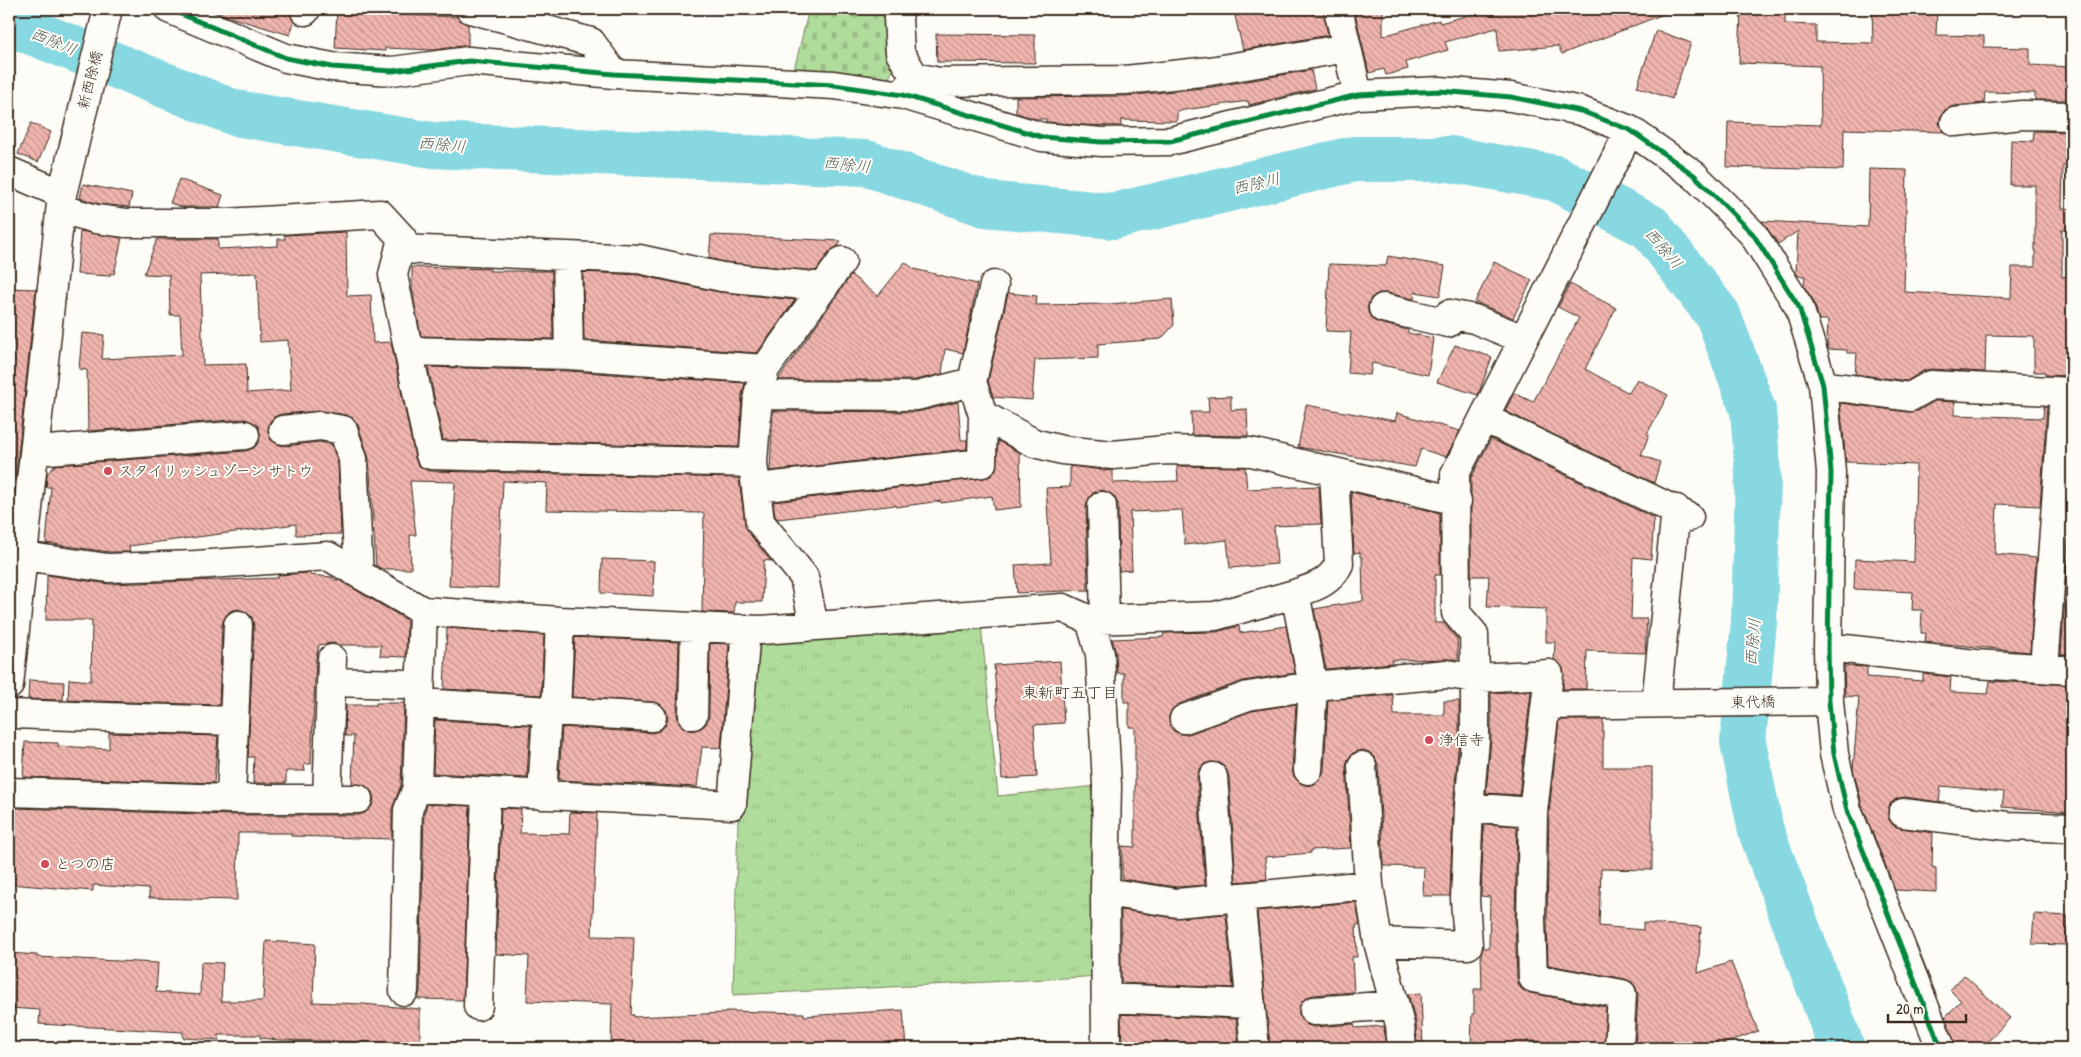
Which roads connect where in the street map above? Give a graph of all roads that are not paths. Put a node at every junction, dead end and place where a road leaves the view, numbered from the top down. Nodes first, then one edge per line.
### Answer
1 (108, 9) edge
2 (169, 9) edge
3 (470, 9) edge
4 (900, 9) edge
5 (1338, 9) edge
6 (509, 14) edge
7 (1347, 48) junction
8 (614, 74) junction
9 (909, 86) junction
10 (1358, 95) junction
11 (2072, 116) edge
12 (1955, 122) dead end
13 (1630, 130) junction
14 (9, 171) edge
15 (62, 202) junction
16 (400, 249) junction
17 (567, 256) junction
18 (842, 261) dead end
19 (994, 285) dead end
20 (824, 286) junction
21 (1383, 308) dead end
22 (1523, 339) junction
23 (409, 351) junction
24 (569, 355) junction
25 (765, 369) junction
26 (972, 382) junction
27 (1823, 385) junction
28 (2068, 392) edge
29 (758, 395) junction
30 (983, 415) junction
31 (1484, 418) junction
32 (283, 430) dead end
33 (245, 435) dead end
34 (35, 451) junction
35 (1334, 472) junction
36 (754, 475) junction
37 (1457, 501) junction
38 (1102, 506) dead end
39 (19, 544) edge
40 (359, 574) junction
41 (1291, 595) junction
42 (423, 612) junction
43 (1098, 620) junction
44 (560, 621) junction
45 (238, 625) dead end
46 (814, 626) junction
47 (695, 627) junction
48 (746, 629) junction
49 (1828, 648) junction
50 (2044, 668) junction
51 (2072, 670) edge
52 (1474, 678) junction
53 (9, 685) edge
54 (1313, 686) junction
55 (411, 694) junction
56 (1828, 701) junction
57 (1668, 703) junction
58 (1546, 705) junction
59 (551, 711) junction
60 (9, 714) edge
61 (693, 715) dead end
62 (652, 717) dead end
63 (1184, 720) dead end
64 (234, 721) junction
65 (1362, 766) dead end
66 (1308, 770) dead end
67 (1213, 777) dead end
68 (417, 788) junction
69 (9, 792) edge
70 (486, 792) junction
71 (542, 794) junction
72 (327, 798) junction
73 (358, 798) dead end
74 (231, 799) junction
75 (1469, 807) junction
76 (1533, 812) junction
77 (1903, 813) dead end
78 (2072, 828) edge
79 (1370, 885) junction
80 (1105, 892) junction
81 (1231, 898) junction
82 (1378, 942) junction
83 (404, 991) dead end
84 (1106, 998) junction
85 (1251, 1004) junction
86 (478, 1006) dead end
87 (1395, 1006) junction
88 (1314, 1011) dead end
89 (1106, 1048) edge
90 (1256, 1048) edge
91 (1402, 1048) edge
92 (1619, 1048) edge
93 (1941, 1048) edge

1 - 15 street, 新西除橋
2 - 8 street
3 - 6 street
4 - 9 street
5 - 7 street
6 - 8 street
7 - 9 street
7 - 10 street
8 - 9 street
9 - 10 street
10 - 13 street
11 - 12 street
13 - 22 street
13 - 27 street
14 - 15 street
15 - 16 street
15 - 34 street, 新西除橋
16 - 17 street
16 - 23 street
17 - 20 street
17 - 24 street
18 - 20 street
19 - 26 street
20 - 25 street
21 - 22 street
22 - 31 street
23 - 24 street
23 - 36 street
24 - 25 street
25 - 29 street
26 - 29 street
26 - 30 street
27 - 28 street
27 - 49 street
28 - 50 street
29 - 36 street
30 - 35 street
30 - 36 street
31 - 37 street
31 - 57 street
32 - 40 street
33 - 34 street
34 - 39 street, 新西除橋
35 - 37 street
35 - 41 street
36 - 46 street
37 - 52 street
38 - 43 street
39 - 40 street
39 - 53 street, 新西除橋
40 - 42 street
41 - 43 street
41 - 54 street
42 - 44 street
42 - 55 street
43 - 46 street
43 - 80 street
44 - 47 street
44 - 59 street
45 - 64 street
46 - 48 street
47 - 48 street
47 - 61 street
48 - 71 street
49 - 50 street
49 - 56 street
50 - 51 street
52 - 54 street
52 - 58 street
52 - 75 street
54 - 63 street
54 - 66 street
55 - 59 street
55 - 68 street
55 - 72 street
56 - 57 street, 東代橋
56 - 93 street
57 - 58 street, 東代橋
58 - 76 street
59 - 62 street
59 - 71 street
60 - 64 street
64 - 74 street
65 - 79 street
67 - 81 street
68 - 70 street
68 - 83 street
69 - 74 street
70 - 71 street
70 - 86 street
72 - 73 street
72 - 74 street
75 - 76 street
75 - 82 street
76 - 92 street
77 - 78 street
79 - 81 street
79 - 82 street
80 - 81 street
80 - 84 street
81 - 85 street
82 - 87 street
84 - 85 street
84 - 89 street
85 - 90 street
87 - 88 street
87 - 91 street

